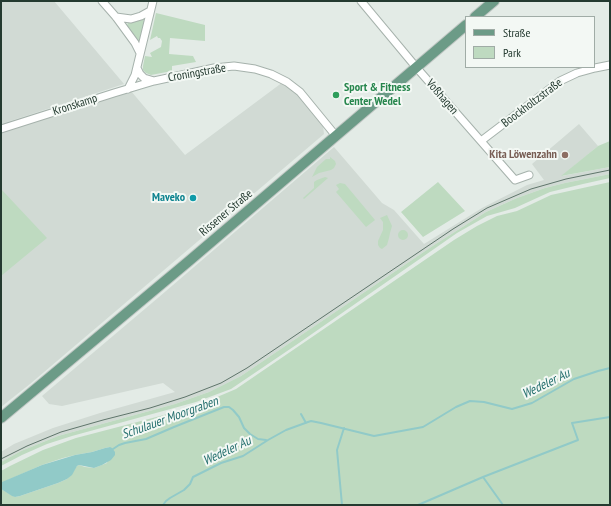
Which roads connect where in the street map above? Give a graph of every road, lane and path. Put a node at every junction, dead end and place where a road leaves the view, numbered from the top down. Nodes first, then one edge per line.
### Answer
1 (102, 1) edge
2 (153, 1) edge
3 (361, 1) edge
4 (494, 1) edge
5 (150, 11) junction
6 (476, 16) edge
7 (116, 17) junction
8 (465, 26) edge
9 (140, 53) junction
10 (610, 65) edge
11 (416, 67) junction
12 (137, 68) junction
13 (154, 81) junction
14 (128, 89) junction
15 (1, 129) edge
16 (336, 136) junction
17 (481, 141) junction
18 (529, 175) dead end
19 (1, 418) edge

1 - 7 street
2 - 5 street
3 - 11 street, Voßhagen
4 - 6 main road
5 - 7 street
5 - 9 street
7 - 9 street
8 - 11 main road, Rissener Straße
9 - 12 street
10 - 17 street, Boockholtzstraße
11 - 16 main road, Rissener Straße
11 - 17 street, Voßhagen
12 - 13 street
12 - 14 street
13 - 14 street, Croningstraße
13 - 16 street, Croningstraße
14 - 15 street, Kronskamp
16 - 19 main road, Rissener Straße
17 - 18 street, Voßhagen

